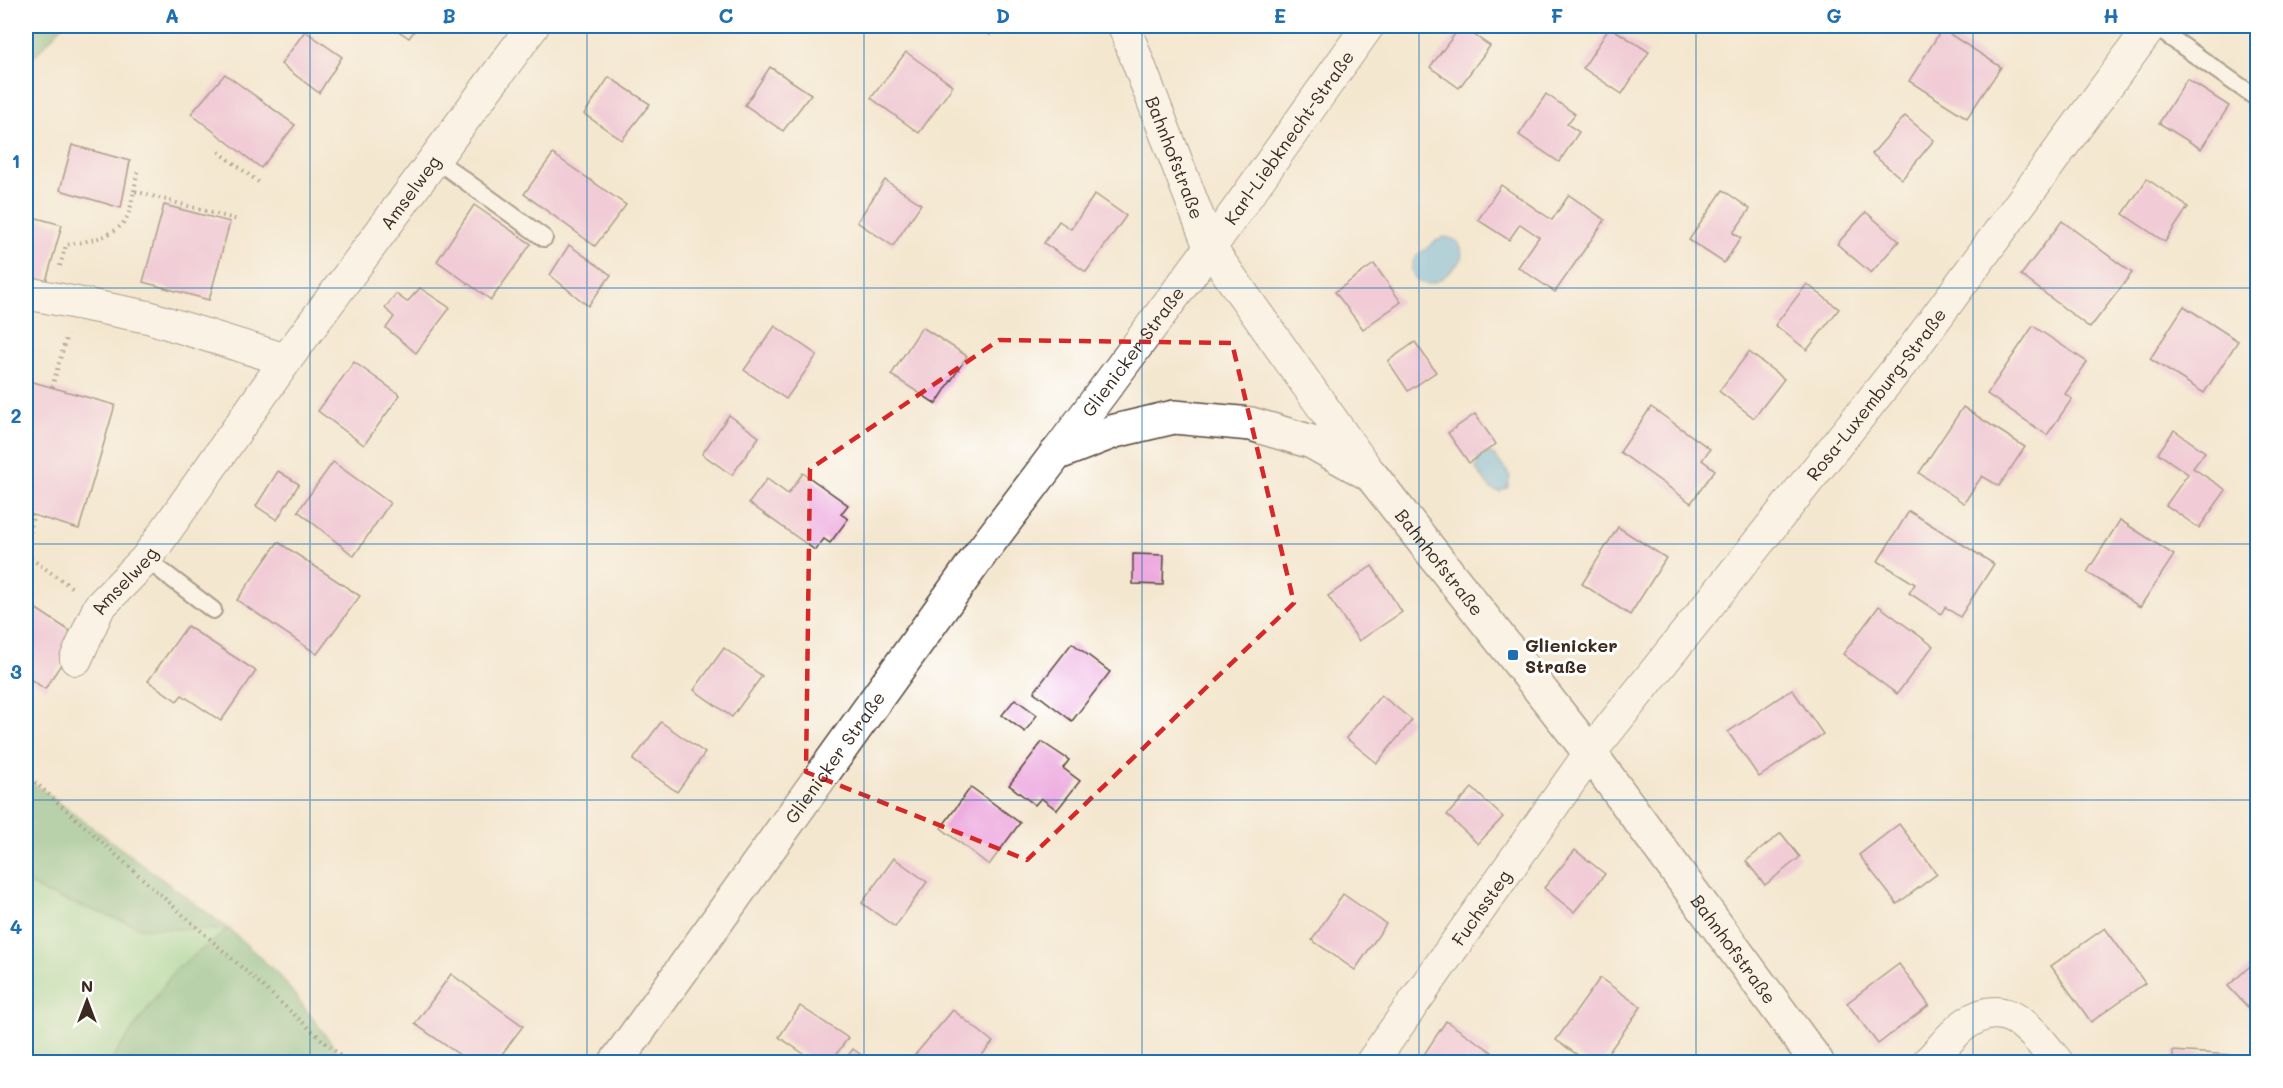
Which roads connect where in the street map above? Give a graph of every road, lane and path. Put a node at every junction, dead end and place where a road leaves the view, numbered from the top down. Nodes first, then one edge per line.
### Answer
1 (533, 26) edge
2 (1124, 26) edge
3 (1368, 26) edge
4 (2152, 26) edge
5 (2258, 99) edge
6 (219, 152) dead end
7 (435, 159) junction
8 (138, 168) dead end
9 (261, 184) dead end
10 (134, 191) junction
11 (238, 220) dead end
12 (544, 238) dead end
13 (1210, 248) junction
14 (58, 276) dead end
15 (26, 293) edge
16 (76, 303) junction
17 (286, 360) junction
18 (52, 387) dead end
19 (1056, 454) junction
20 (1371, 475) junction
21 (33, 515) dead end
22 (26, 555) edge
23 (146, 559) junction
24 (99, 607) junction
25 (213, 609) dead end
26 (76, 660) dead end
27 (1590, 753) junction
28 (26, 774) edge
29 (347, 1062) edge
30 (616, 1062) edge
31 (1372, 1062) edge
32 (1817, 1062) edge
33 (1928, 1062) edge
34 (2057, 1062) edge

1 - 7 street, Amselweg
2 - 13 street, Bahnhofstraße
3 - 13 street, Karl-Liebknecht-Straße
4 - 5 lane
4 - 27 street, Rosa-Luxemburg-Straße
6 - 9 path
7 - 12 lane
7 - 17 street, Amselweg
8 - 10 path
10 - 11 path
10 - 14 path
13 - 19 street, Glienicker Straße
13 - 20 street, Bahnhofstraße
15 - 16 street
16 - 17 street
16 - 18 path
17 - 23 street, Amselweg
19 - 20 street, Glienicker Straße
19 - 30 street, Glienicker Straße
20 - 27 street, Bahnhofstraße
21 - 22 path
22 - 24 path
23 - 24 street, Amselweg
23 - 25 lane
24 - 26 street, Amselweg
27 - 31 street, Fuchssteg
27 - 32 street, Bahnhofstraße
28 - 29 path
33 - 34 street

